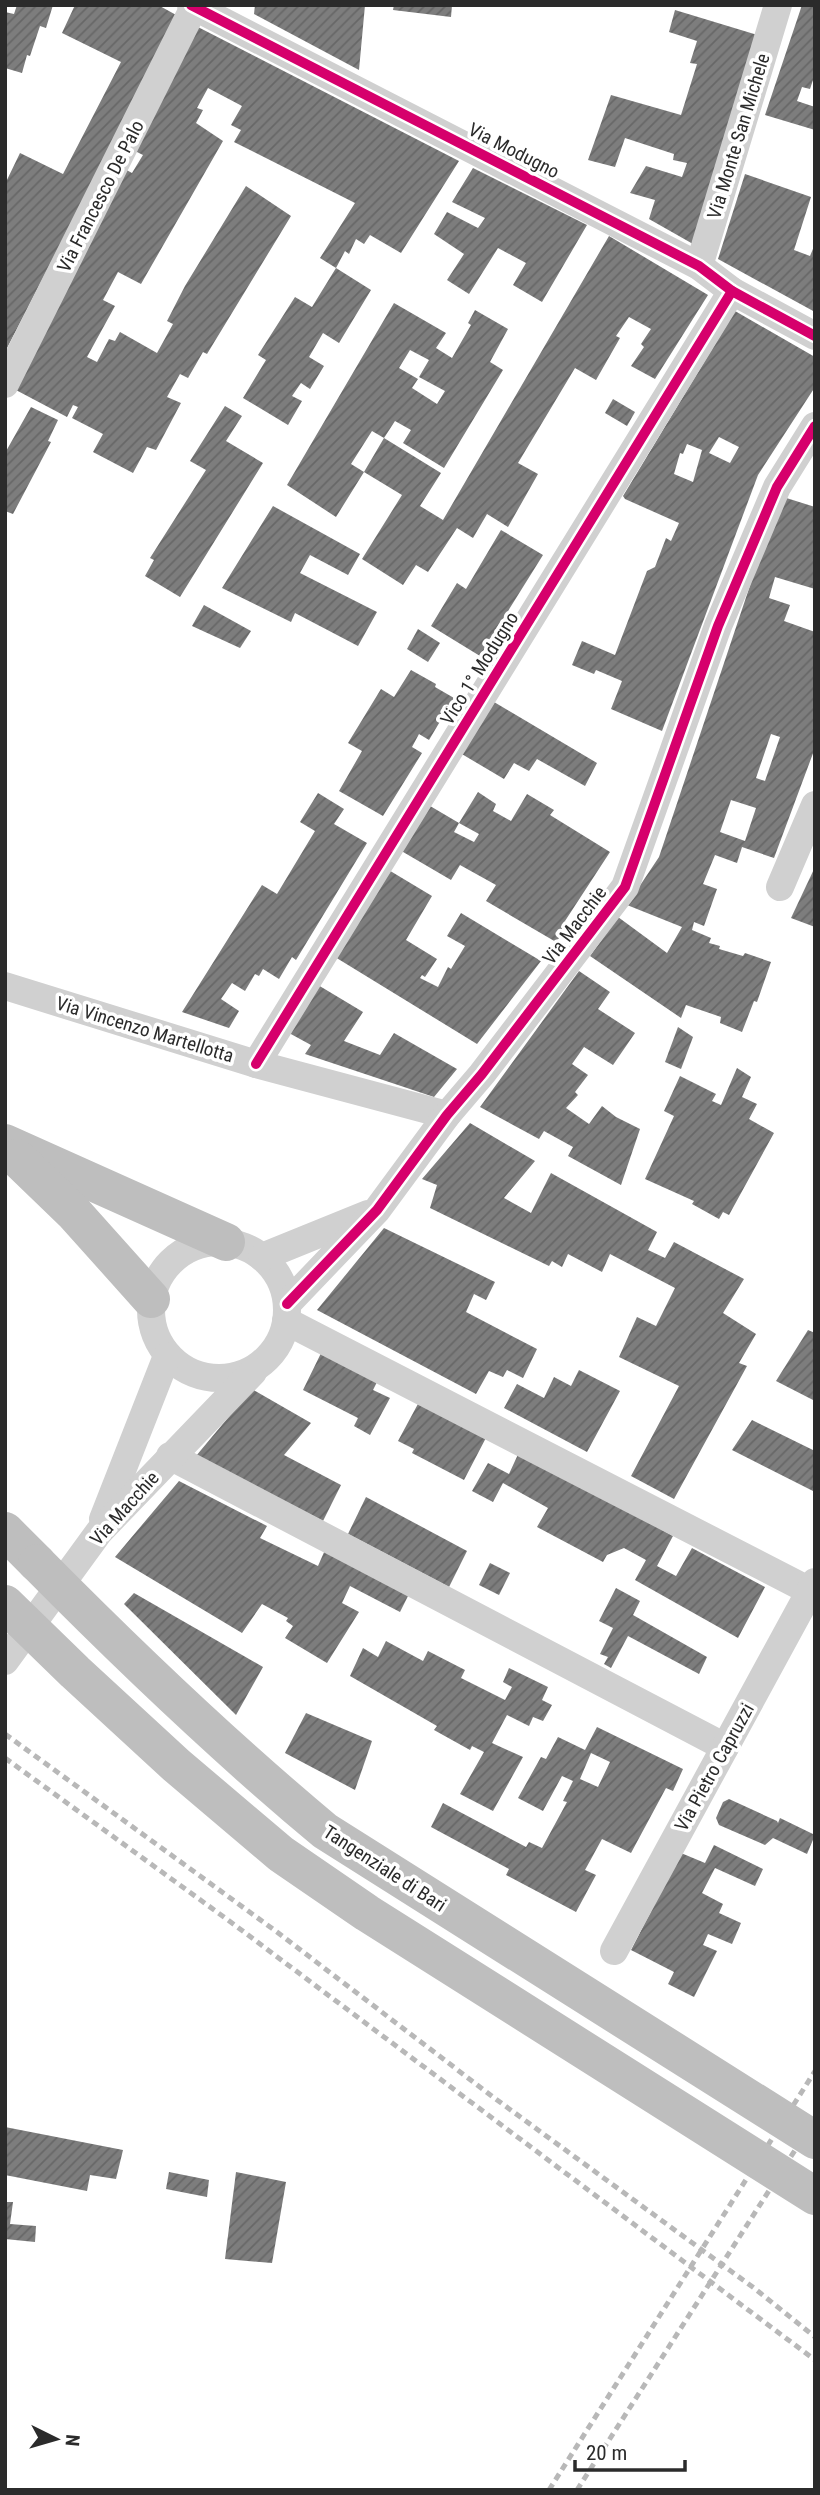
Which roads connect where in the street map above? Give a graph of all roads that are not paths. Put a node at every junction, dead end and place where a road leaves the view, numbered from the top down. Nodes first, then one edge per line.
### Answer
1 (778, 5) edge
2 (193, 6) edge
3 (242, 17) edge
4 (699, 266) junction
5 (732, 291) junction
6 (815, 336) edge
7 (5, 384) edge
8 (815, 426) edge
9 (815, 805) edge
10 (780, 887) dead end
11 (5, 986) edge
12 (256, 1064) junction
13 (447, 1115) junction
14 (5, 1145) edge
15 (377, 1210) junction
16 (226, 1242) junction
17 (262, 1257) junction
18 (151, 1299) junction
19 (287, 1313) junction
20 (167, 1356) junction
21 (257, 1367) junction
22 (170, 1456) junction
23 (5, 1531) edge
24 (99, 1532) junction
25 (812, 1587) edge
26 (5, 1604) edge
27 (5, 1661) edge
28 (725, 1747) junction
29 (614, 1951) dead end
30 (815, 2140) edge
31 (815, 2196) edge

1 - 4 street, Via Monte San Michele
2 - 3 street, Via Modugno
2 - 7 street, Via Francesco De Palo
3 - 4 street, Via Modugno
4 - 5 street, Via Modugno
5 - 6 street, Via Modugno
5 - 12 street, Vico 1° Modugno
8 - 13 street, Via Macchie
9 - 10 street
11 - 12 street, Via Vincenzo Martellotta
12 - 13 street, Via Vincenzo Martellotta
13 - 15 street, Via Macchie
14 - 16 highway
14 - 18 highway
15 - 17 street
15 - 19 street, Via Macchie
16 - 17 street
16 - 18 street
17 - 19 street
18 - 20 street
19 - 21 street
19 - 25 street
20 - 21 street
20 - 24 street
21 - 22 street, Via Macchie
22 - 24 street, Via Macchie
22 - 28 street
23 - 30 highway, Tangenziale di Bari, bridge
24 - 27 street, Via Macchie
25 - 28 street, Via Pietro Capruzzi
26 - 31 highway, bridge
28 - 29 street, Via Pietro Capruzzi

